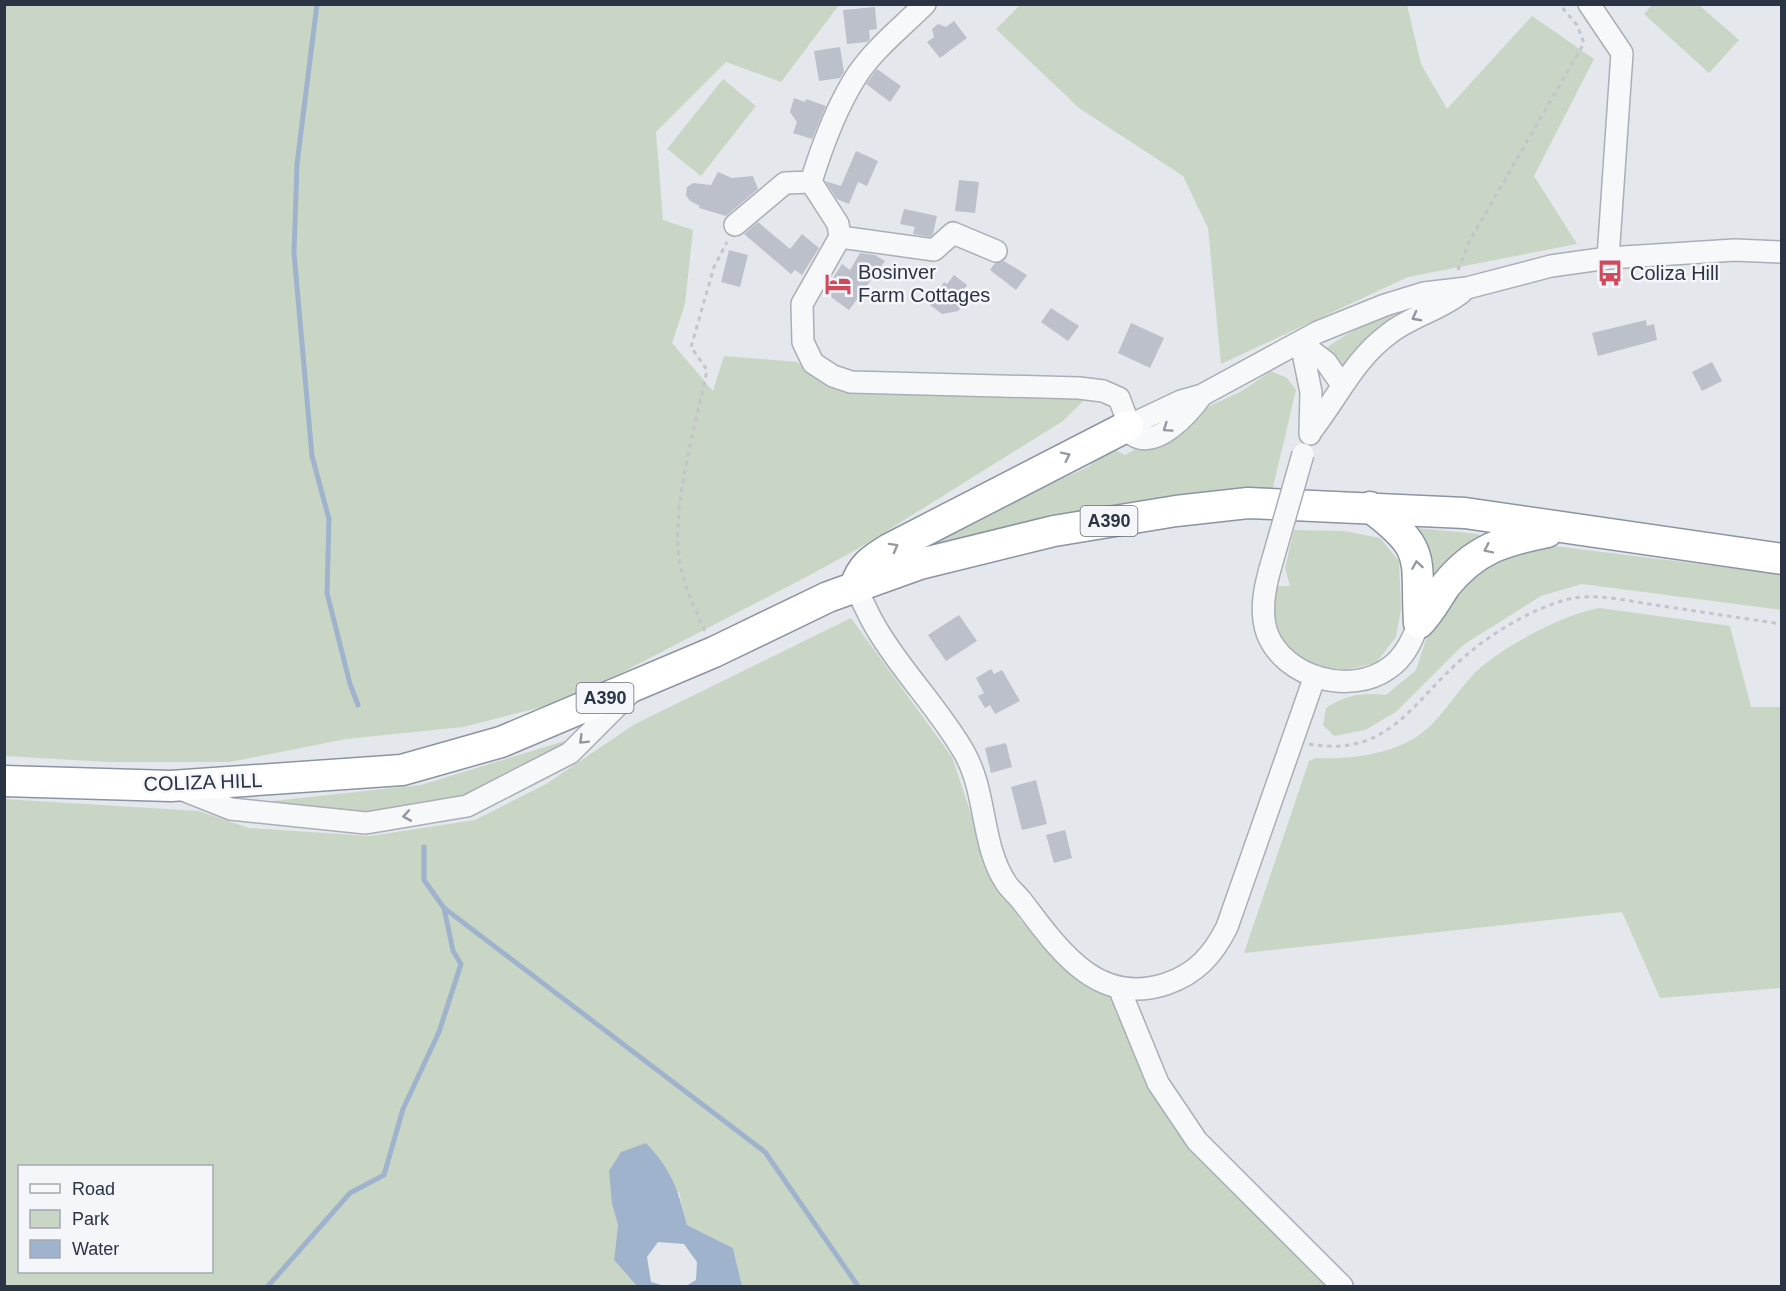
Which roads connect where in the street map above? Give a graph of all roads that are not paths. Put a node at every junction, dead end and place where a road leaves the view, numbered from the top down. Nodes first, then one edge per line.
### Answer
1 (1589, 4) edge
2 (925, 5) edge
3 (811, 182) junction
4 (735, 225) road end
5 (840, 237) junction
6 (996, 251) dead end
7 (1782, 252) edge
8 (1608, 258) junction
9 (1459, 288) junction
10 (1301, 343) junction
11 (1338, 390) junction
12 (1311, 392) junction
13 (1128, 426) junction
14 (1312, 430) junction
15 (1370, 507) junction
16 (1564, 529) junction
17 (1782, 559) edge
18 (855, 587) junction
19 (1419, 623) junction
20 (1315, 676) junction
21 (639, 684) junction
22 (4, 781) edge
23 (171, 786) junction
24 (1119, 988) junction
25 (1342, 1287) edge

1 - 8 street
2 - 3 street
3 - 4 street
3 - 5 street
5 - 6 street
5 - 13 street
7 - 8 street
8 - 9 street
9 - 10 street
9 -> 11 street
10 - 11 street
10 - 12 street
10 - 13 street
11 - 12 street
11 - 14 street
12 - 14 street
18 -> 13 highway
14 - 20 street, bridge
15 - 16 highway, A390
15 - 18 highway, A390
19 -> 15 highway
16 - 17 highway, A390
16 -> 19 highway
18 - 21 highway, A390
18 - 24 street
19 - 20 street
20 - 24 street
21 - 23 highway, COLIZA HILL / A390
21 -> 23 street
22 - 23 highway, COLIZA HILL / A390
24 - 25 street

